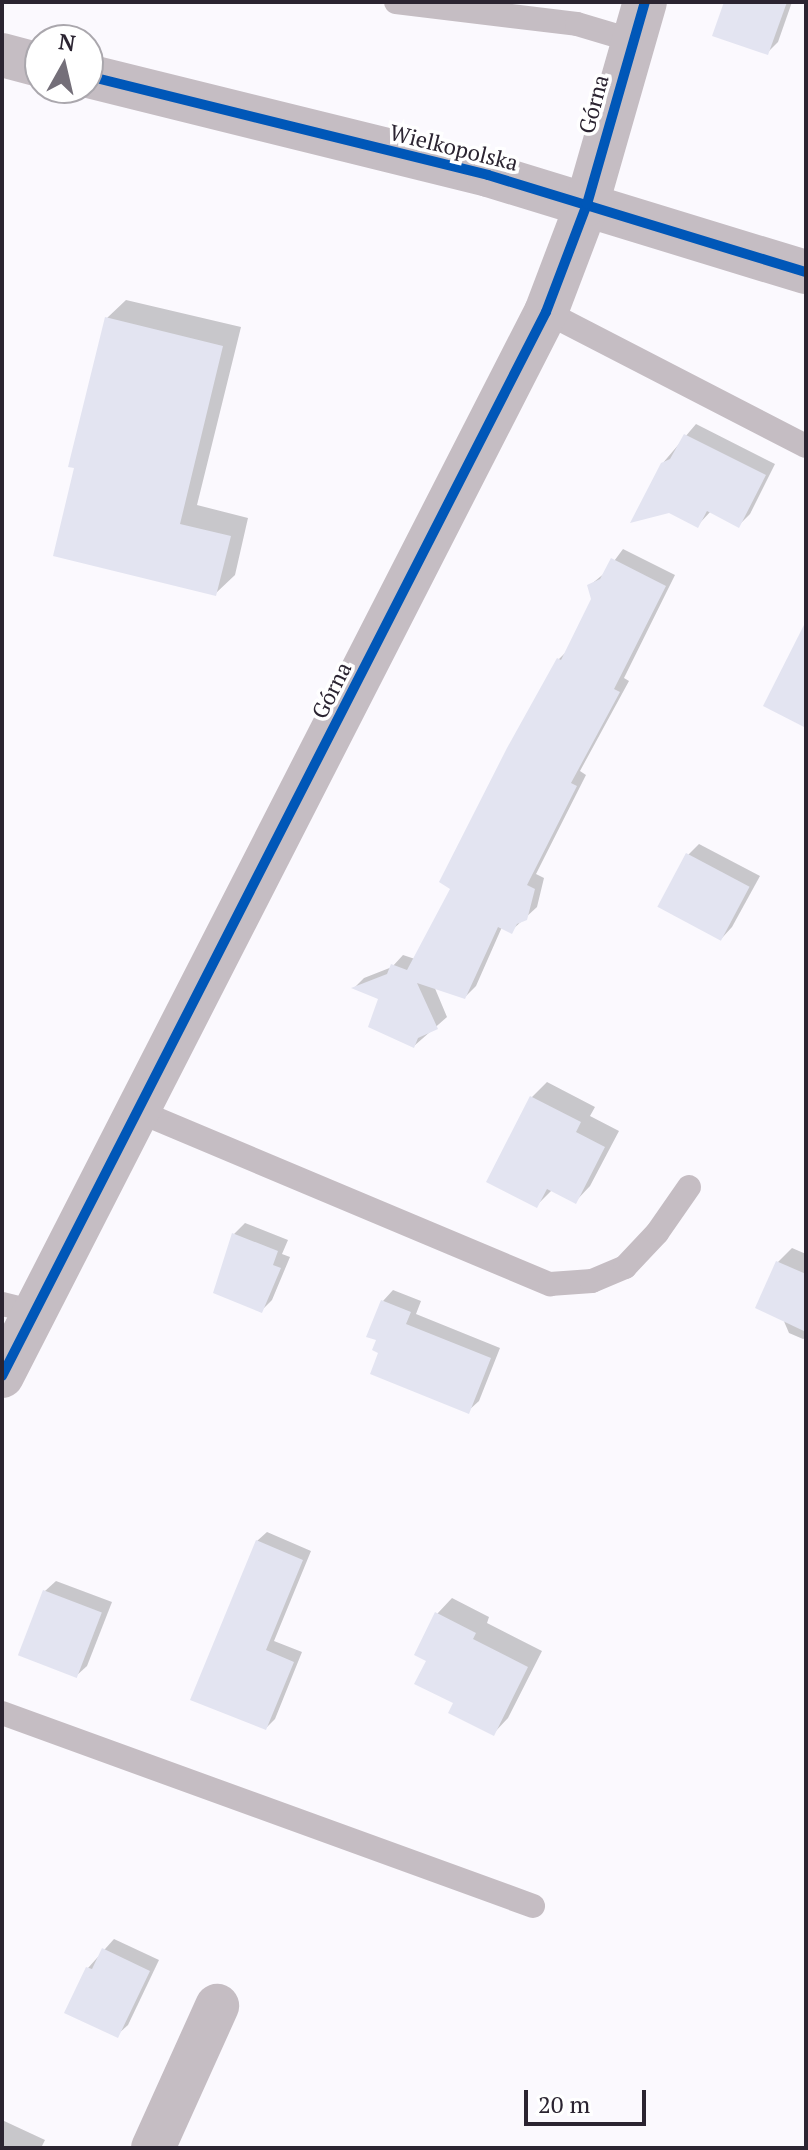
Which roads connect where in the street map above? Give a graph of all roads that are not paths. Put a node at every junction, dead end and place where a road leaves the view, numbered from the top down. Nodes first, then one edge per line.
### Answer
1 (396, 2) edge
2 (638, 21) edge
3 (2, 55) edge
4 (24, 61) edge
5 (104, 80) edge
6 (587, 204) junction
7 (806, 272) edge
8 (546, 312) junction
9 (806, 446) edge
10 (140, 1112) junction
11 (689, 1187) dead end
12 (19, 1308) edge
13 (2, 1376) edge
14 (2, 1713) edge
15 (533, 1906) dead end
16 (217, 2006) dead end
17 (153, 2148) edge

1 - 2 lane
2 - 6 street, Górna
3 - 4 street
5 - 6 street, Wielkopolska
6 - 7 street, Wielkopolska
6 - 8 street, Górna
8 - 9 lane
8 - 10 street, Górna
10 - 11 lane
10 - 12 street, Górna
12 - 13 street, Górna
14 - 15 lane
16 - 17 street

